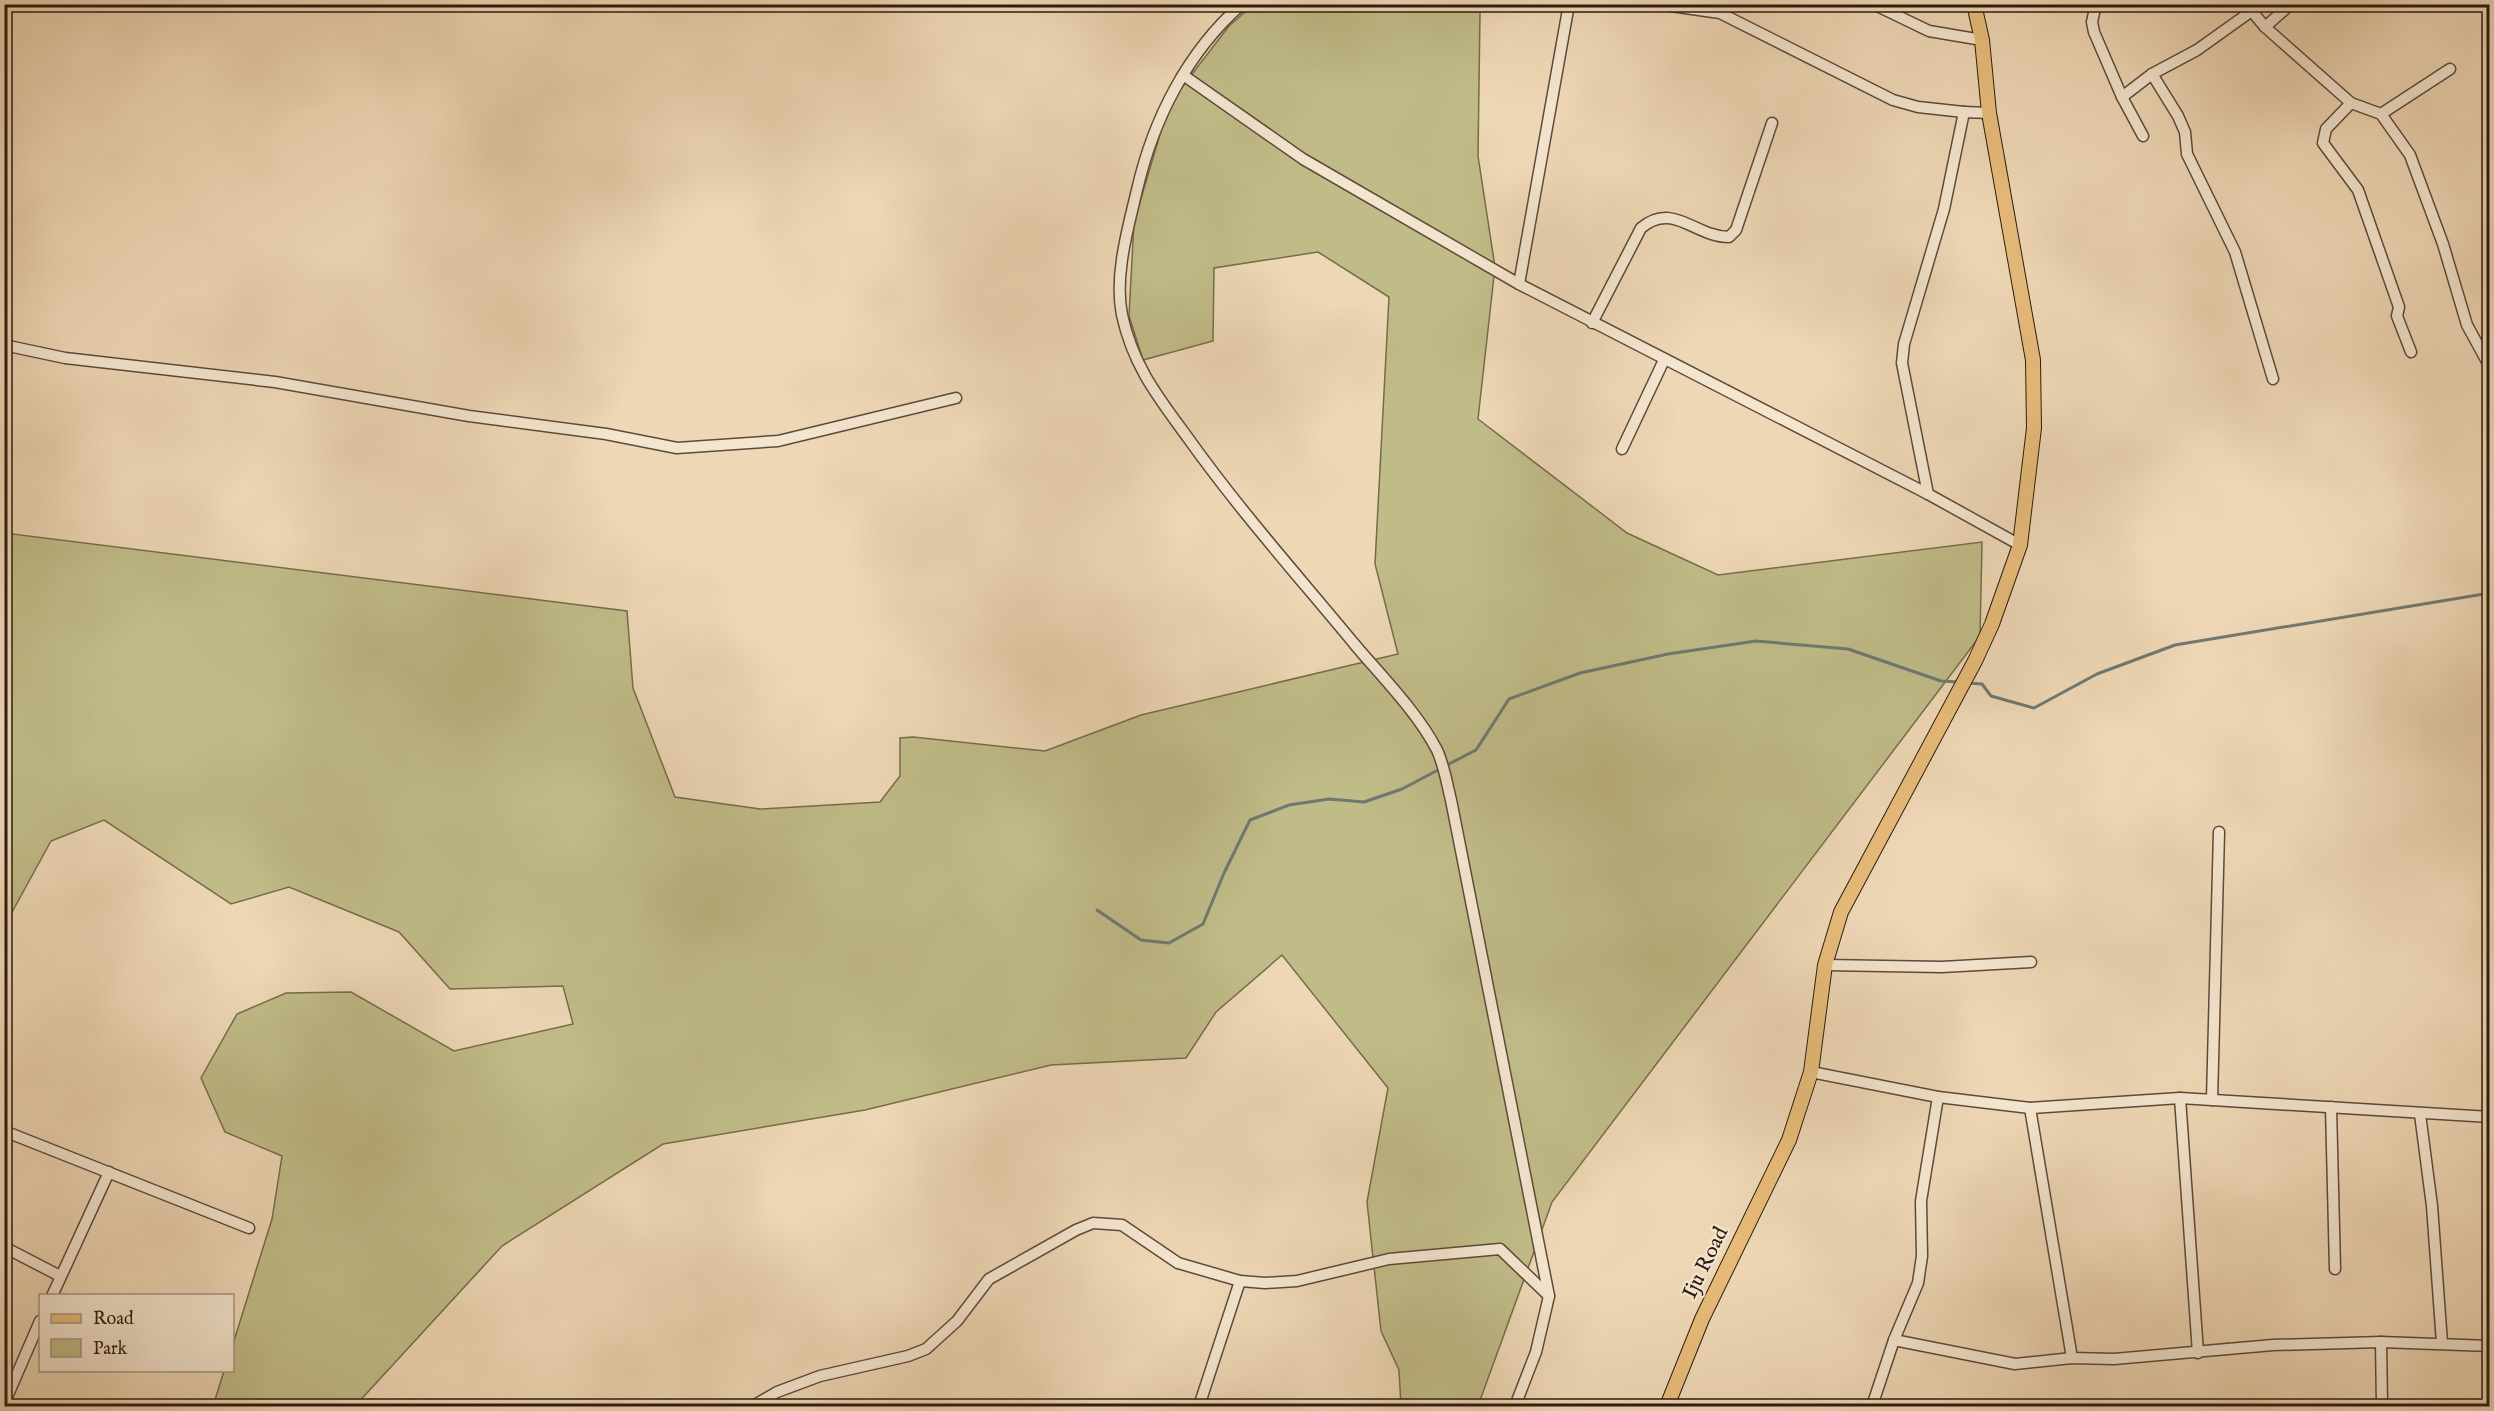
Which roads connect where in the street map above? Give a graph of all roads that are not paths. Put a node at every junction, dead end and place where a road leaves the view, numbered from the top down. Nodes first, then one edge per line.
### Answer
1 (1242, 4) edge
2 (1569, 4) edge
3 (1657, 4) edge
4 (1873, 4) edge
5 (1974, 4) edge
6 (2096, 4) edge
7 (2291, 4) edge
8 (2250, 8) edge
9 (2265, 27) junction
10 (1982, 40) junction
11 (2450, 69) dead end
12 (2152, 74) junction
13 (1183, 75) junction
14 (2122, 97) junction
15 (2351, 103) junction
16 (1964, 112) junction
17 (1989, 113) junction
18 (2381, 114) junction
19 (1772, 123) dead end
20 (2143, 136) dead end
21 (1519, 284) junction
22 (1592, 323) junction
23 (4, 345) edge
24 (2411, 352) dead end
25 (1664, 360) junction
26 (2490, 367) edge
27 (2273, 379) dead end
28 (956, 398) dead end
29 (1622, 449) dead end
30 (1928, 494) junction
31 (2020, 545) junction
32 (2219, 832) dead end
33 (2031, 962) dead end
34 (1825, 965) junction
35 (1811, 1072) junction
36 (1938, 1097) junction
37 (2180, 1098) junction
38 (2212, 1100) junction
39 (2331, 1107) junction
40 (2030, 1108) junction
41 (2420, 1114) junction
42 (2490, 1117) edge
43 (4, 1131) edge
44 (109, 1172) junction
45 (249, 1228) dead end
46 (4, 1247) edge
47 (2335, 1269) dead end
48 (60, 1276) junction
49 (1240, 1281) junction
50 (53, 1294) edge
51 (1550, 1296) junction
52 (39, 1323) edge
53 (1894, 1340) junction
54 (2381, 1342) junction
55 (2442, 1343) junction
56 (2490, 1346) edge
57 (2198, 1353) junction
58 (2072, 1358) junction
59 (4, 1404) edge
60 (753, 1407) edge
61 (1198, 1407) edge
62 (1515, 1407) edge
63 (1667, 1407) edge
64 (1872, 1407) edge
65 (2382, 1407) edge

1 - 13 street
2 - 21 street
3 - 16 street
4 - 10 street
5 - 10 main road, Iju Road
6 - 14 street
7 - 9 street
8 - 9 street
8 - 12 street
9 - 15 street
10 - 17 main road, Iju Road
11 - 18 street
12 - 14 street
12 - 27 street
13 - 21 street
13 - 51 street
14 - 20 street
15 - 18 street
15 - 24 street
16 - 17 street
16 - 30 street
17 - 31 main road, Iju Road
18 - 26 street
19 - 22 street
21 - 22 street
22 - 25 street
23 - 28 street
25 - 29 street
25 - 30 street
30 - 31 street
31 - 34 main road, Iju Road
32 - 38 street
33 - 34 street
34 - 35 main road, Iju Road
35 - 36 street
35 - 63 main road, Iju Road
36 - 40 street
36 - 53 street
37 - 38 street
37 - 40 street
37 - 57 street
38 - 39 street
39 - 41 street
39 - 47 street
40 - 58 street
41 - 42 street
41 - 55 street
43 - 44 street
44 - 45 street
44 - 48 street
46 - 48 street
48 - 50 street
49 - 51 street
49 - 60 street
49 - 61 street
51 - 62 street
52 - 59 street
53 - 58 street
53 - 64 street
54 - 55 street
54 - 57 street
54 - 65 street
55 - 56 street
57 - 58 street

